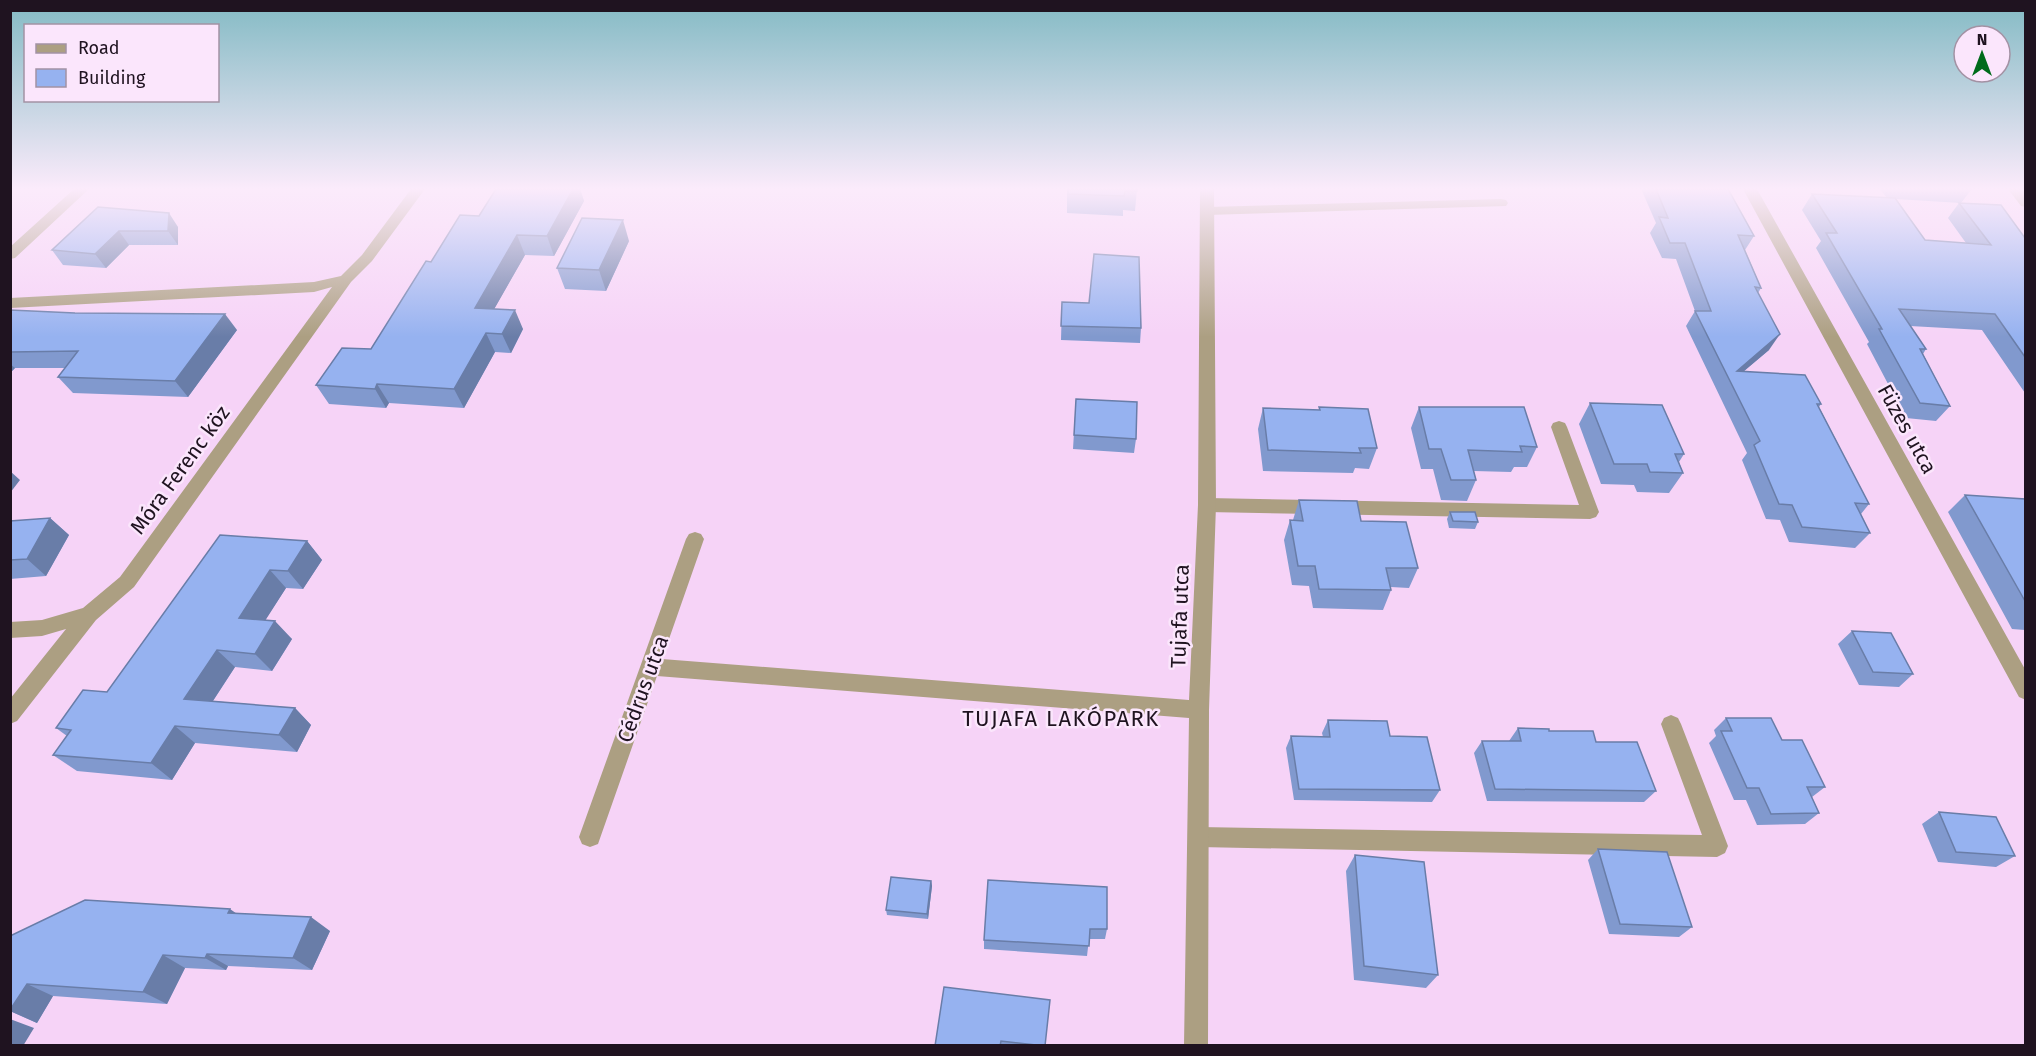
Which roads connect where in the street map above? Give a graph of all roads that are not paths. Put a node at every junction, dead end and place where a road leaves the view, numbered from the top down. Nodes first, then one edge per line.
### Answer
1 (28, 238) edge
2 (382, 238) edge
3 (1207, 238) edge
4 (1777, 238) edge
5 (10, 255) edge
6 (346, 279) junction
7 (10, 303) edge
8 (1559, 427) dead end
9 (1207, 505) junction
10 (695, 539) dead end
11 (89, 614) junction
12 (10, 630) edge
13 (652, 667) junction
14 (2025, 691) edge
15 (1199, 711) junction
16 (10, 715) edge
17 (1671, 724) dead end
18 (590, 837) dead end
19 (1199, 837) junction
20 (1196, 1046) edge

1 - 5 street
2 - 6 street, Móra Ferenc köz
3 - 9 street, Tujafa utca
4 - 14 street, Füzes utca
6 - 7 street
6 - 11 street, Móra Ferenc köz
8 - 9 street
9 - 15 street, Tujafa utca
10 - 13 street, Cédrus utca
11 - 12 street, Móra Ferenc köz
11 - 16 street
13 - 15 street
13 - 18 street, Cédrus utca
15 - 19 street, Tujafa utca
17 - 19 street
19 - 20 street, Tujafa utca

